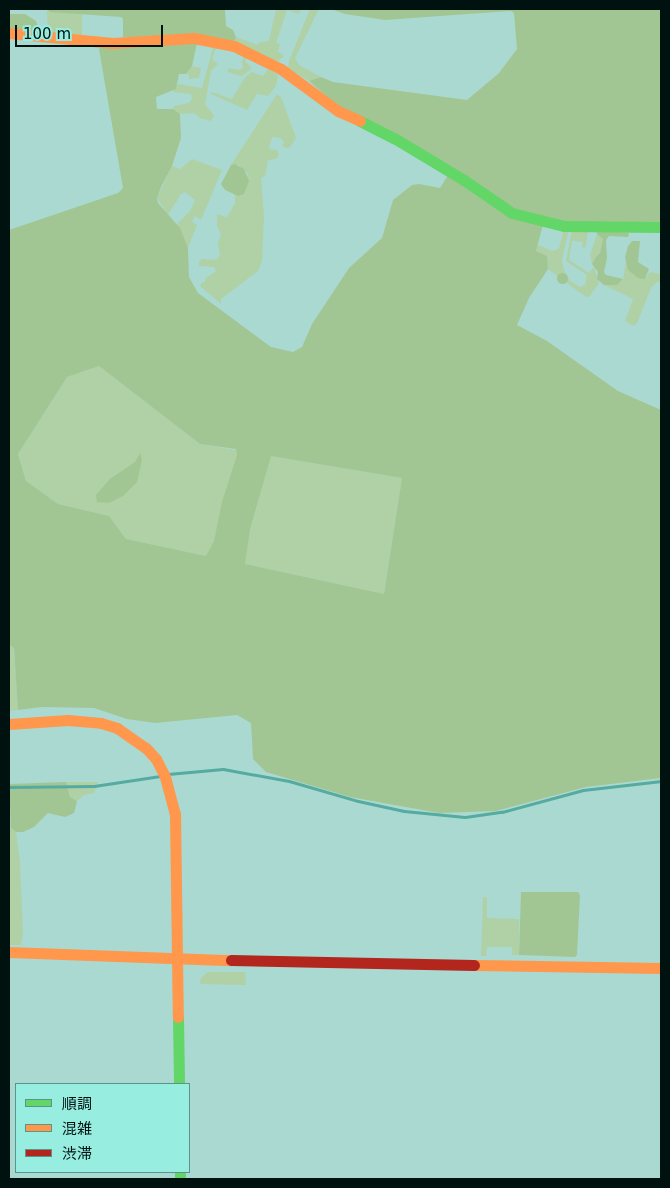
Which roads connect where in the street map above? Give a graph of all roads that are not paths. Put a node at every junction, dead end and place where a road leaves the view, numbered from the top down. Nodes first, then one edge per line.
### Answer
1 (9, 33) edge
2 (661, 227) edge
3 (9, 724) edge
4 (9, 952) edge
5 (178, 959) junction
6 (661, 968) edge
7 (179, 1083) edge

1 - 2 street
3 - 5 street
4 - 5 street
5 - 6 street
5 - 7 street

